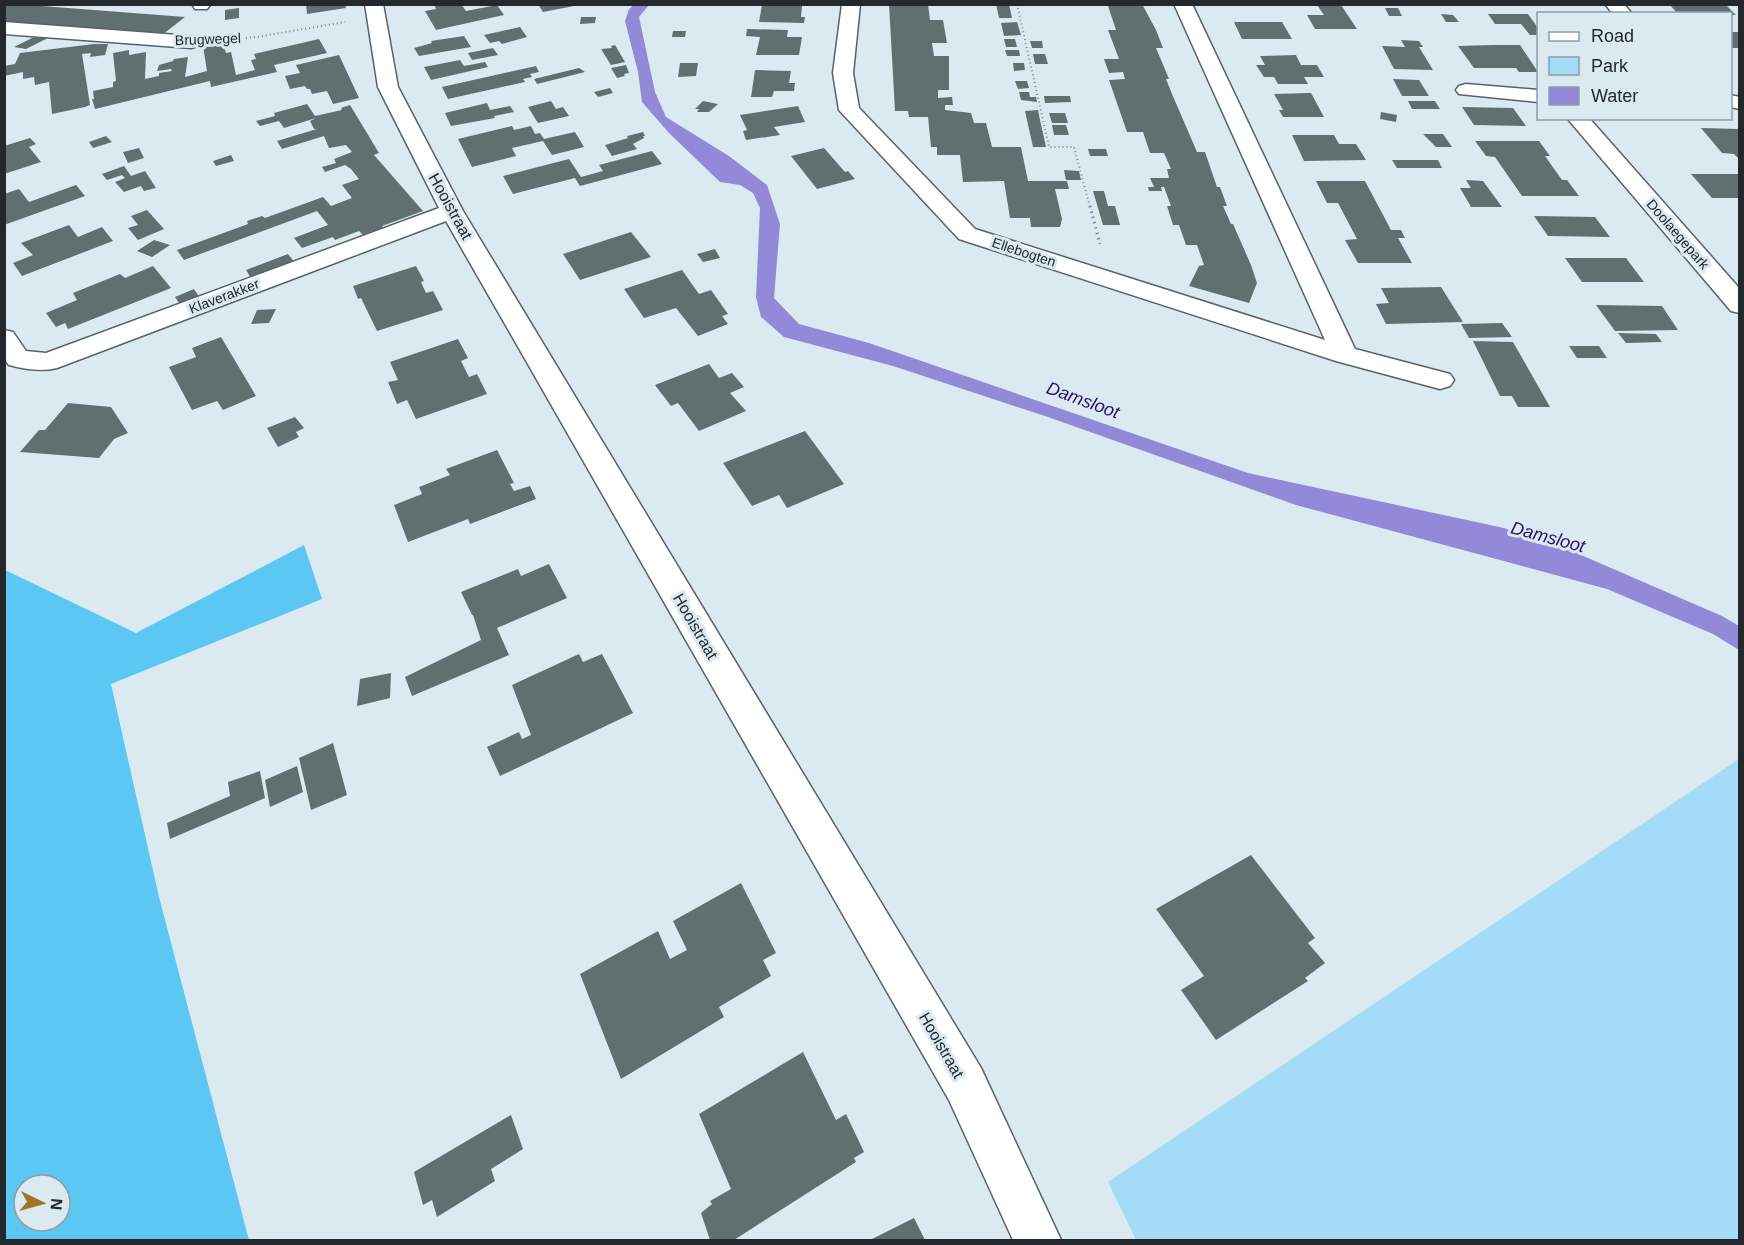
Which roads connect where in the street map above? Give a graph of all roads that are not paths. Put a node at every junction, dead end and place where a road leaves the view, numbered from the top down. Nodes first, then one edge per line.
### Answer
1 (851, 4) edge
2 (1184, 4) edge
3 (374, 10) edge
4 (4, 28) edge
5 (191, 42) road end
6 (1466, 90) dead end
7 (1537, 96) edge
8 (1579, 120) edge
9 (1598, 120) edge
10 (1616, 163) junction
11 (452, 211) junction
12 (1740, 305) edge
13 (4, 338) edge
14 (1345, 355) junction
15 (1440, 380) dead end
16 (1037, 1240) edge

1 - 14 street, Ellebogten
2 - 14 street
3 - 11 street, Hooistraat
4 - 5 street, Brugwegel
6 - 7 street
8 - 10 street, Doolaegepark
9 - 10 street, Doolaegepark
10 - 12 street, Doolaegepark
11 - 13 street, Klaverakker
11 - 16 street, Hooistraat
14 - 15 street, Ellebogten

